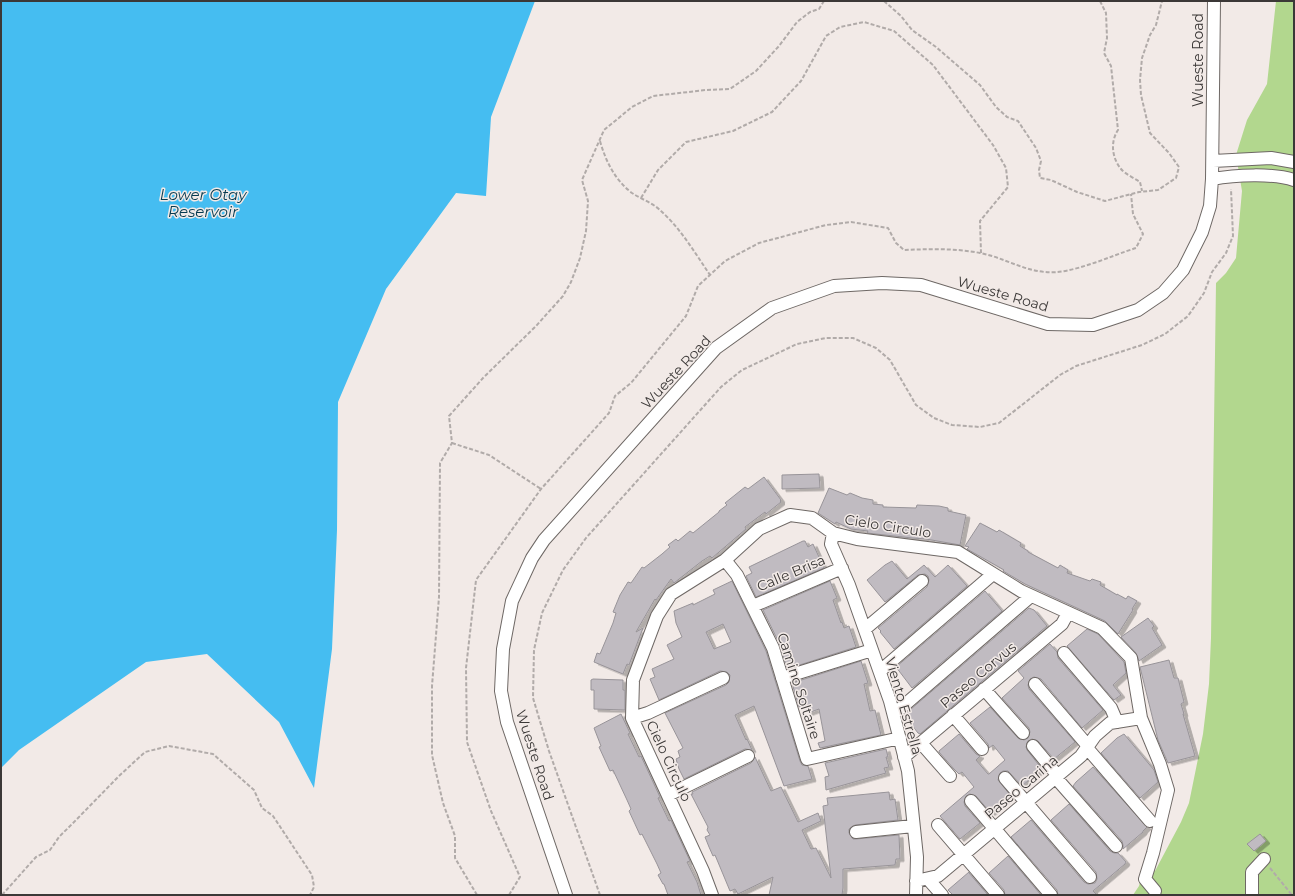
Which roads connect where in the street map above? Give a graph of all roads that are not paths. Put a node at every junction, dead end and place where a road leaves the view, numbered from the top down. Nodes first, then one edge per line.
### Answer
1 (1214, 1) edge
2 (1213, 161) junction
3 (1294, 162) edge
4 (1212, 179) junction
5 (1294, 180) edge
6 (833, 533) junction
7 (725, 560) junction
8 (842, 568) junction
9 (993, 574) junction
10 (922, 581) dead end
11 (1031, 596) junction
12 (753, 606) junction
13 (1068, 613) junction
14 (865, 629) junction
15 (872, 650) junction
16 (1064, 653) dead end
17 (880, 671) junction
18 (723, 678) dead end
19 (782, 678) junction
20 (1034, 684) dead end
21 (984, 689) junction
22 (894, 714) junction
23 (953, 715) junction
24 (632, 718) junction
25 (1141, 718) junction
26 (1117, 722) junction
27 (1023, 733) dead end
28 (900, 738) junction
29 (921, 743) junction
30 (1033, 746) dead end
31 (1087, 747) junction
32 (982, 749) dead end
33 (748, 756) dead end
34 (904, 757) junction
35 (950, 776) dead end
36 (1057, 777) junction
37 (1005, 778) dead end
38 (668, 795) junction
39 (971, 801) dead end
40 (1026, 803) junction
41 (1150, 821) dead end
42 (938, 825) dead end
43 (913, 826) junction
44 (995, 828) junction
45 (856, 832) dead end
46 (1116, 846) dead end
47 (963, 855) junction
48 (1264, 859) road end
49 (1090, 878) dead end
50 (922, 880) junction
51 (1155, 892) dead end
52 (566, 895) edge
53 (712, 895) edge
54 (916, 895) edge
55 (942, 895) edge
56 (998, 895) edge
57 (1051, 895) edge
58 (1252, 895) edge

1 - 2 street, Wueste Road
2 - 3 street
2 - 4 street, Wueste Road
4 - 5 street
4 - 52 street, Wueste Road
6 - 7 street, Cielo Circulo
6 - 8 street, Viento Estrella
6 - 9 street, Cielo Circulo
7 - 12 street, Camino Soltaire
7 - 24 street, Cielo Circulo
8 - 12 street, Calle Brisa
8 - 14 street, Viento Estrella
9 - 11 street, Cielo Circulo
9 - 17 street
10 - 14 street
11 - 13 street, Cielo Circulo
11 - 22 street
12 - 19 street, Camino Soltaire
13 - 21 street, Paseo Corvus
13 - 25 street, Cielo Circulo
14 - 15 street, Viento Estrella
15 - 17 street, Viento Estrella
15 - 19 street
16 - 26 street
17 - 22 street, Viento Estrella
18 - 24 street
19 - 28 street, Camino Soltaire
20 - 31 street
21 - 23 street, Paseo Corvus
21 - 27 street
22 - 28 street, Viento Estrella
23 - 29 street, Paseo Corvus
23 - 32 street
24 - 38 street, Cielo Circulo
25 - 26 street, Paseo Carina
25 - 51 street, Cielo Circulo
26 - 31 street, Paseo Carina
28 - 34 street, Viento Estrella
29 - 34 street, Paseo Corvus
29 - 35 street
30 - 36 street
31 - 36 street, Paseo Carina
31 - 41 street
33 - 38 street
34 - 43 street, Viento Estrella
36 - 40 street, Paseo Carina
36 - 46 street
37 - 40 street
38 - 53 street, Cielo Circulo
39 - 44 street
40 - 44 street, Paseo Carina
40 - 49 street
42 - 47 street
43 - 45 street
43 - 50 street, Viento Estrella
44 - 47 street, Paseo Carina
44 - 57 street
47 - 50 street, Paseo Carina
47 - 56 street
48 - 58 street
50 - 54 street, Viento Estrella
50 - 55 street

